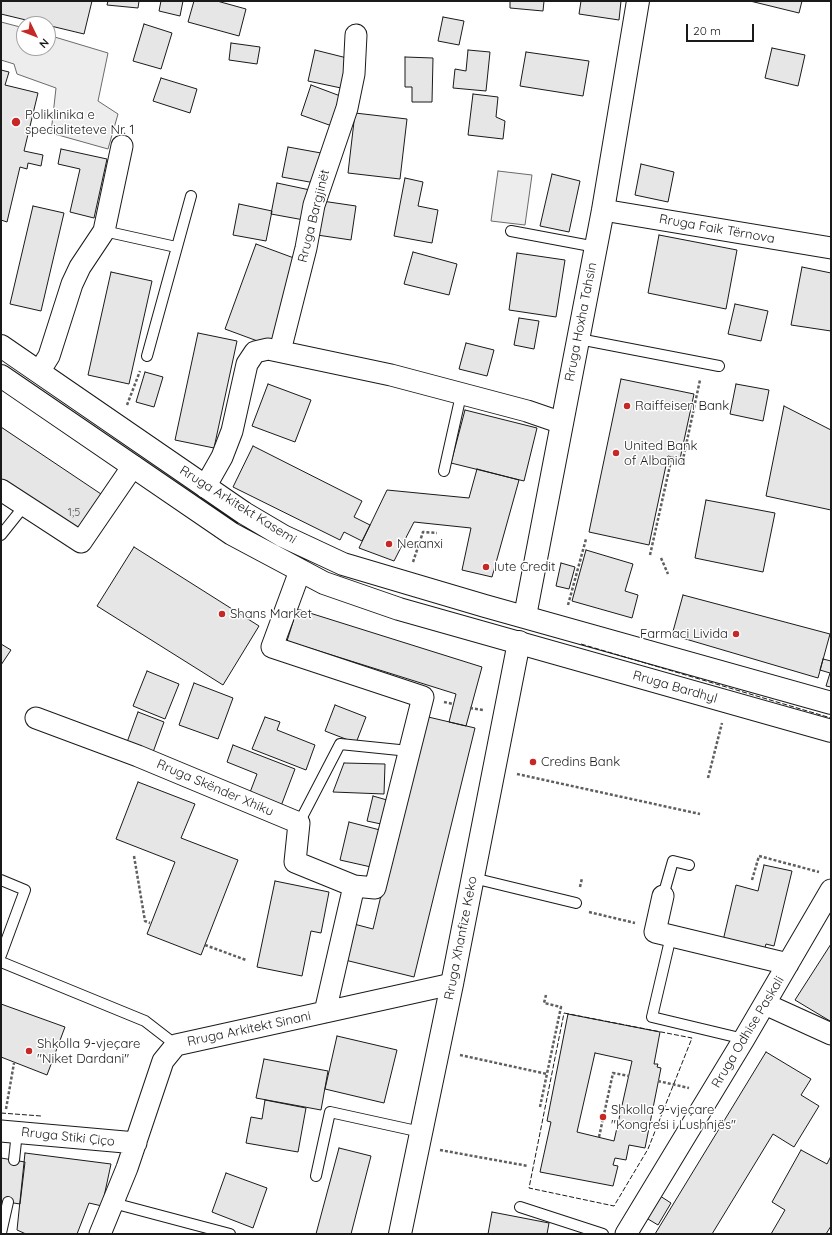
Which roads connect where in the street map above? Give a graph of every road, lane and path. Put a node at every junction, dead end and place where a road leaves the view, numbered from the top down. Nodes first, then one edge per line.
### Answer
1 (638, 1) edge
2 (356, 35) dead end
3 (122, 146) dead end
4 (191, 196) dead end
5 (603, 210) junction
6 (104, 231) junction
7 (511, 231) dead end
8 (176, 247) junction
9 (596, 247) junction
10 (831, 248) edge
11 (579, 339) junction
12 (1, 346) edge
13 (280, 351) junction
14 (147, 356) joint
15 (704, 364) junction
16 (719, 366) dead end
17 (39, 372) junction
18 (1, 376) edge
19 (462, 395) junction
20 (126, 407) dead end
21 (562, 423) junction
22 (133, 466) junction
23 (444, 471) dead end
24 (205, 486) junction
25 (1, 490) edge
26 (26, 505) junction
27 (437, 533) dead end
28 (1, 535) edge
29 (586, 539) dead end
30 (650, 555) dead end
31 (661, 558) dead end
32 (300, 571) junction
33 (668, 574) dead end
34 (406, 583) junction
35 (567, 610) dead end
36 (525, 616) junction
37 (519, 642) junction
38 (831, 703) edge
39 (36, 718) dead end
40 (723, 719) dead end
41 (831, 731) edge
42 (409, 751) junction
43 (494, 769) junction
44 (708, 778) dead end
45 (700, 814) dead end
46 (299, 823) junction
47 (134, 856) dead end
48 (689, 865) dead end
49 (473, 878) junction
50 (1, 880) edge
51 (752, 880) dead end
52 (827, 882) edge
53 (354, 886) junction
54 (663, 896) joint
55 (576, 903) joint
56 (150, 923) dead end
57 (664, 932) junction
58 (204, 945) dead end
59 (1, 955) edge
60 (246, 960) dead end
61 (1, 962) edge
62 (788, 964) junction
63 (452, 984) junction
64 (546, 995) dead end
65 (765, 1004) junction
66 (326, 1012) junction
67 (831, 1034) edge
68 (744, 1039) junction
69 (176, 1045) junction
70 (438, 1050) junction
71 (14, 1063) dead end
72 (547, 1074) junction
73 (629, 1076) dead end
74 (658, 1081) dead end
75 (675, 1084) dead end
76 (540, 1106) dead end
77 (7, 1131) edge
78 (599, 1137) dead end
79 (420, 1139) junction
80 (136, 1143) junction
81 (14, 1160) dead end
82 (528, 1166) dead end
83 (316, 1176) dead end
84 (8, 1202) dead end
85 (113, 1203) junction
86 (520, 1207) dead end
87 (1, 1233) edge
88 (100, 1234) edge
89 (230, 1234) edge
90 (400, 1234) edge
91 (603, 1234) edge
92 (626, 1234) edge

1 - 5 main road, Rruga Hoxha Tahsin
2 - 13 street, Rruga Bargjinët
3 - 6 street
4 - 8 lane
5 - 9 main road, Rruga Hoxha Tahsin
5 - 10 street, Rruga Faik Tërnova
6 - 8 lane
6 - 17 street
7 - 9 lane
8 - 14 lane
9 - 11 main road, Rruga Hoxha Tahsin
11 - 15 lane
11 - 21 main road, Rruga Hoxha Tahsin
12 - 17 main road, Rruga Arkitekt Kasemi
13 - 19 street
13 - 24 street
14 - 20 path
15 - 16 lane
15 - 30 path
17 - 24 main road, Rruga Arkitekt Kasemi
18 - 22 main road, Rruga Arkitekt Kasemi
19 - 21 street
19 - 23 lane
21 - 36 main road, Rruga Hoxha Tahsin
22 - 26 street
22 - 32 main road, Rruga Arkitekt Kasemi
24 - 34 main road, Rruga Arkitekt Kasemi
25 - 26 street
26 - 28 lane
27 - 34 path
29 - 35 path
31 - 33 path
32 - 37 main road, Rruga Arkitekt Kasemi
32 - 42 street
34 - 36 main road, Rruga Arkitekt Kasemi
36 - 37 main road, Rruga Hoxha Tahsin
36 - 38 main road
37 - 41 main road, Rruga Bardhyl
37 - 43 main road, Rruga Xhanfize Keko
39 - 46 street, Rruga Skënder Xhiku
40 - 44 path
42 - 46 lane
42 - 53 street
43 - 45 path
43 - 49 main road, Rruga Xhanfize Keko
46 - 53 street
47 - 56 path
48 - 54 lane
49 - 55 lane
49 - 63 main road, Rruga Xhanfize Keko
50 - 59 lane
51 - 52 path
52 - 62 street, Rruga Odhise Paskali
53 - 66 street
54 - 57 street
55 - 57 path
57 - 62 street
57 - 68 lane
58 - 60 path
61 - 69 lane
62 - 65 street, Rruga Odhise Paskali
63 - 66 street, Rruga Arkitekt Sinani
63 - 70 main road, Rruga Xhanfize Keko
64 - 72 path
65 - 67 street
65 - 68 street, Rruga Odhise Paskali
66 - 69 street, Rruga Arkitekt Sinani
68 - 92 street, Rruga Odhise Paskali
69 - 80 street, Rruga Arkitekt Sinani
70 - 72 path
70 - 79 main road, Rruga Xhanfize Keko
71 - 77 path
72 - 76 path
73 - 78 path
74 - 75 path
77 - 80 street, Rruga Stiki Çiço
77 - 81 lane
79 - 82 path
79 - 83 lane
79 - 90 main road, Rruga Xhanfize Keko
80 - 85 street, Rruga Arkitekt Sinani
84 - 87 lane
85 - 88 street, Rruga Arkitekt Sinani
85 - 89 lane
86 - 91 lane

